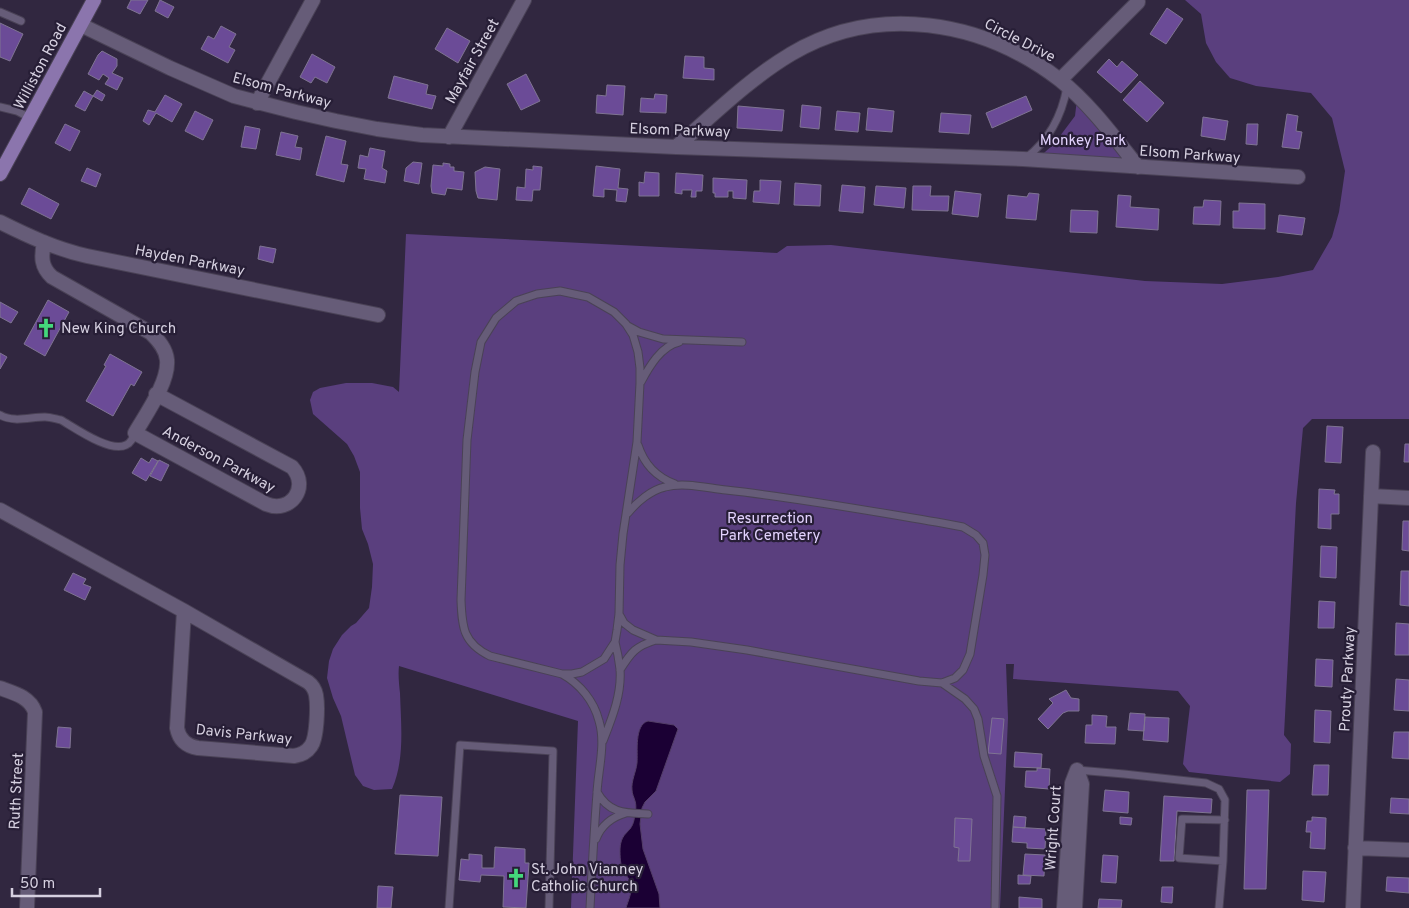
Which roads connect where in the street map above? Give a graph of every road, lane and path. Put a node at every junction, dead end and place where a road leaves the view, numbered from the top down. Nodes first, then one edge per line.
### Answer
1 (94, 0) edge
2 (313, 0) edge
3 (524, 0) edge
4 (1138, 2) dead end
5 (0, 12) edge
6 (21, 21) dead end
7 (80, 25) junction
8 (1064, 84) junction
9 (257, 102) junction
10 (0, 107) edge
11 (30, 118) junction
12 (449, 137) junction
13 (676, 146) junction
14 (1023, 159) junction
15 (1138, 167) junction
16 (0, 174) edge
17 (1298, 177) dead end
18 (0, 222) edge
19 (44, 242) junction
20 (378, 315) dead end
21 (626, 324) junction
22 (684, 340) junction
23 (742, 342) dead end
24 (640, 383) junction
25 (156, 394) junction
26 (0, 415) edge
27 (135, 433) junction
28 (637, 442) junction
29 (1373, 452) dead end
30 (678, 485) junction
31 (1371, 496) junction
32 (1409, 498) edge
33 (0, 510) edge
34 (626, 515) junction
35 (184, 611) junction
36 (619, 614) junction
37 (656, 640) junction
38 (615, 642) junction
39 (632, 652) junction
40 (618, 656) junction
41 (604, 659) junction
42 (620, 670) junction
43 (562, 674) junction
44 (942, 683) junction
45 (0, 688) edge
46 (602, 745) junction
47 (1077, 770) junction
48 (597, 792) junction
49 (628, 813) junction
50 (648, 814) dead end
51 (1225, 820) junction
52 (594, 845) junction
53 (1355, 848) junction
54 (1409, 850) edge
55 (1223, 861) junction
56 (27, 908) edge
57 (449, 908) edge
58 (549, 908) edge
59 (590, 908) edge
60 (995, 908) edge
61 (1064, 908) edge
62 (1075, 908) edge
63 (1219, 908) edge
64 (1352, 908) edge

1 - 7 main road, Williston Road
2 - 9 street
3 - 12 street, Mayfair Street
4 - 8 street
5 - 6 lane
7 - 9 street, Elsom Parkway
7 - 11 main road, Williston Road
8 - 13 street, Circle Drive
8 - 14 lane
8 - 15 street, Circle Drive
9 - 12 street, Elsom Parkway
10 - 11 lane
11 - 16 main road, Williston Road
12 - 13 street, Elsom Parkway
13 - 14 street, Elsom Parkway
14 - 15 street, Elsom Parkway
15 - 17 street, Elsom Parkway
18 - 19 street, Hayden Parkway
19 - 20 street, Hayden Parkway
19 - 25 street
21 - 22 lane
21 - 24 lane
21 - 43 lane
22 - 23 lane
22 - 24 lane
24 - 28 lane
25 - 27 street
25 - 27 street, Anderson Parkway
26 - 27 lane
28 - 30 lane
28 - 34 lane
29 - 31 street, Prouty Parkway
30 - 34 lane
30 - 44 lane
31 - 32 street
31 - 53 street, Prouty Parkway
33 - 35 street, Davis Parkway
34 - 36 lane
35 - 35 street, Davis Parkway
36 - 37 lane
36 - 38 lane
37 - 39 lane
37 - 44 lane
38 - 40 lane
38 - 41 lane
39 - 40 lane
39 - 42 lane
40 - 41 lane
40 - 42 lane
41 - 43 lane
42 - 46 lane
43 - 46 lane
44 - 60 lane
45 - 56 street, Ruth Street
46 - 48 lane
47 - 51 lane
47 - 61 street, Wright Court
47 - 62 street, Wright Court
48 - 49 lane
48 - 52 lane
49 - 50 lane
49 - 52 lane
51 - 55 lane
51 - 55 lane
52 - 59 lane
53 - 54 street
53 - 64 street, Prouty Parkway
55 - 63 lane
57 - 58 lane

